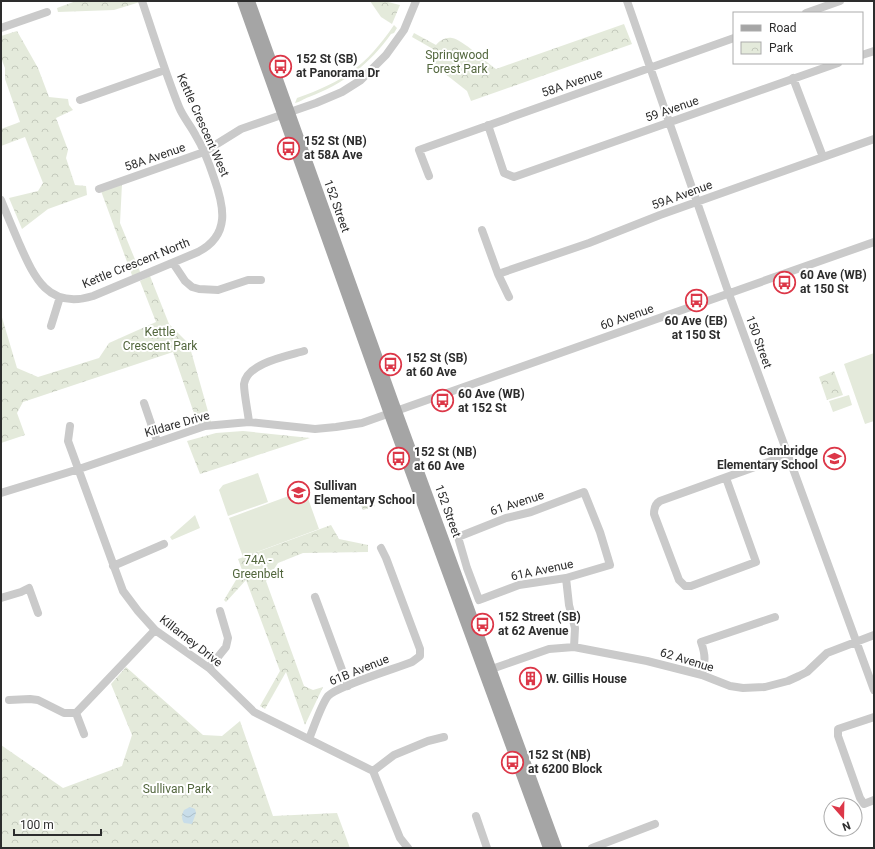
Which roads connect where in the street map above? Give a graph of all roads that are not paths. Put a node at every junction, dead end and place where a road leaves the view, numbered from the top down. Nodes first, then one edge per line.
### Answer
1 (142, 1) edge
2 (242, 1) edge
3 (250, 1) edge
4 (416, 1) edge
5 (627, 1) edge
6 (840, 1) edge
7 (47, 12) dead end
8 (809, 12) edge
9 (1, 28) edge
10 (733, 38) edge
11 (874, 51) edge
12 (863, 55) edge
13 (835, 64) edge
14 (650, 68) junction
15 (165, 70) junction
16 (794, 78) junction
17 (80, 100) dead end
18 (285, 113) junction
19 (670, 123) junction
20 (488, 125) junction
21 (874, 139) edge
22 (204, 152) junction
23 (823, 157) junction
24 (429, 176) dead end
25 (99, 189) dead end
26 (1, 200) edge
27 (697, 202) junction
28 (482, 230) dead end
29 (216, 236) joint
30 (874, 242) edge
31 (173, 262) junction
32 (498, 274) junction
33 (262, 280) dead end
34 (729, 294) junction
35 (60, 296) junction
36 (509, 297) dead end
37 (51, 326) dead end
38 (304, 351) dead end
39 (144, 403) dead end
40 (393, 412) junction
41 (249, 422) junction
42 (70, 426) dead end
43 (157, 441) junction
44 (788, 455) junction
45 (79, 469) junction
46 (726, 478) junction
47 (1, 493) edge
48 (164, 544) dead end
49 (381, 548) dead end
50 (610, 565) joint
51 (113, 566) junction
52 (566, 578) junction
53 (315, 597) dead end
54 (1, 598) edge
55 (479, 600) joint
56 (220, 611) dead end
57 (38, 612) dead end
58 (775, 617) dead end
59 (155, 630) junction
60 (874, 635) edge
61 (856, 641) junction
62 (574, 647) junction
63 (209, 668) junction
64 (488, 671) junction
65 (702, 675) junction
66 (348, 686) junction
67 (874, 690) edge
68 (10, 700) dead end
69 (76, 713) junction
70 (874, 717) edge
71 (84, 734) dead end
72 (444, 737) dead end
73 (309, 739) junction
74 (373, 771) junction
75 (874, 800) edge
76 (476, 816) dead end
77 (655, 824) dead end
78 (408, 848) edge
79 (487, 848) edge
80 (548, 848) edge
81 (557, 848) edge
82 (592, 848) edge

1 - 15 street, Kettle Crescent West
2 - 18 main road, 152 Street
3 - 18 main road, 152 Street
4 - 18 street, 58A Avenue
5 - 14 street, 150 Street
6 - 8 street
7 - 9 street
10 - 14 street, 58A Avenue
11 - 12 street
13 - 16 street, 59 Avenue
14 - 19 street, 150 Street
14 - 20 street, 58A Avenue
15 - 17 street
15 - 22 street, Kettle Crescent West
16 - 19 street, 59 Avenue
16 - 23 street
18 - 22 street, 58A Avenue
18 - 40 main road, 152 Street
19 - 20 street, 59 Avenue
19 - 27 street, 150 Street
20 - 24 street, 58A Avenue
21 - 23 street, 59A Avenue
22 - 25 street, 58A Avenue
22 - 29 street, Kettle Crescent West
23 - 27 street, 59A Avenue
26 - 35 street
27 - 32 street, 59A Avenue
27 - 34 street, 150 Street
28 - 32 street
29 - 31 street, Kettle Crescent North
30 - 34 street, 60 Avenue
31 - 33 street
31 - 35 street, Kettle Crescent North
32 - 36 street
34 - 40 street, 60 Avenue
34 - 44 street, 150 Street
35 - 37 street
38 - 41 street
39 - 43 street
40 - 41 street, Kildare Drive
40 - 64 main road, 152 Street
41 - 43 street, Kildare Drive
42 - 45 street, Killarney Drive
43 - 45 street, Kildare Drive
44 - 46 street
44 - 61 street, 150 Street
45 - 47 street, Kildare Drive
45 - 51 street, Killarney Drive
46 - 46 street
48 - 51 street
49 - 66 street, 61B Avenue
50 - 52 street, 61A Avenue
50 - 55 street, 61 Avenue
51 - 59 street, Killarney Drive
52 - 55 street, 61A Avenue
52 - 62 street
53 - 66 street
54 - 57 street
56 - 63 street
58 - 65 street
59 - 63 street, Killarney Drive
59 - 69 street
60 - 61 street, 62 Avenue
61 - 65 street, 62 Avenue
61 - 67 street, 150 Street
62 - 64 street, 62 Avenue
62 - 65 street, 62 Avenue
63 - 73 street, Killarney Drive
64 - 80 main road, 152 Street
64 - 81 main road, 152 Street
66 - 73 street, 61B Avenue
68 - 69 street
69 - 71 street
70 - 75 street
72 - 74 street
73 - 74 street, Killarney Drive
74 - 78 street
76 - 79 street
77 - 82 street

